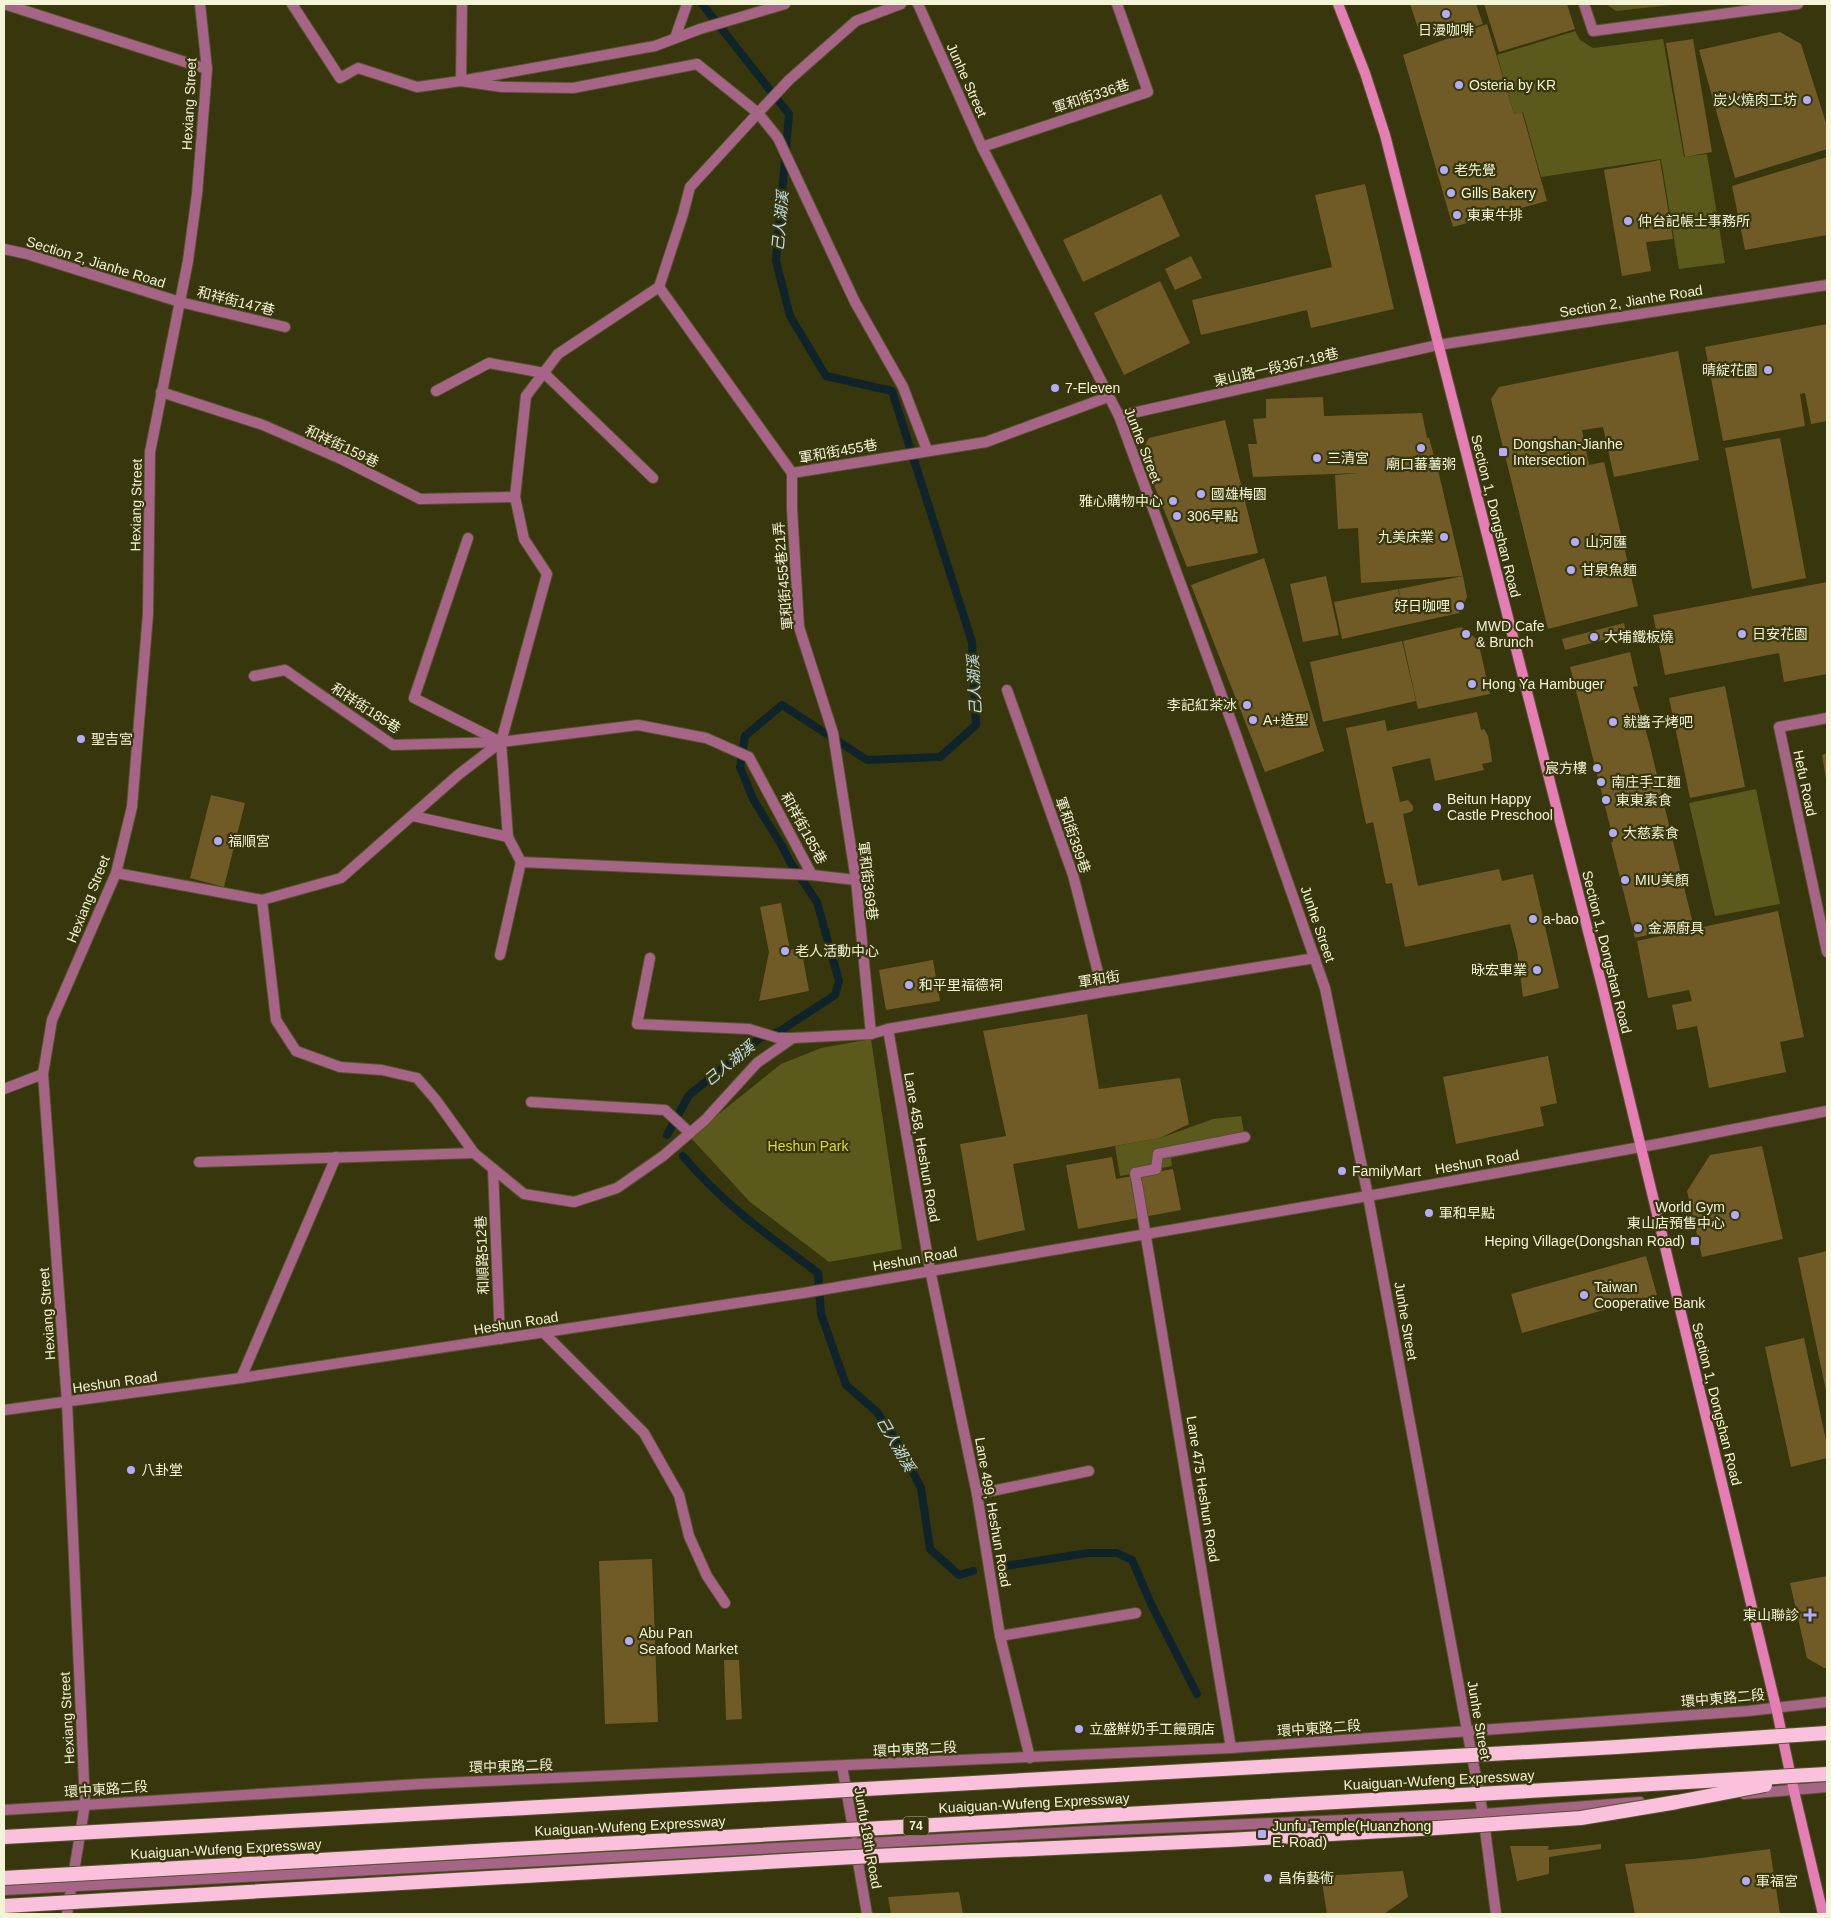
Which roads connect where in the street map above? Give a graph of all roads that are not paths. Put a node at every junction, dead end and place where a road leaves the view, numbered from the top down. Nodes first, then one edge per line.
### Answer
1 (4, 4) edge
2 (200, 4) edge
3 (292, 4) edge
4 (462, 4) edge
5 (785, 4) edge
6 (901, 4) edge
7 (918, 4) edge
8 (1117, 4) edge
9 (1338, 4) edge
10 (1584, 4) edge
11 (1798, 4) edge
12 (686, 8) edge
13 (675, 38) junction
14 (207, 68) junction
15 (461, 81) junction
16 (758, 112) junction
17 (982, 147) junction
18 (4, 248) edge
19 (1827, 285) edge
20 (659, 287) junction
21 (180, 302) junction
22 (285, 327) dead end
23 (1438, 345) junction
24 (544, 373) junction
25 (436, 391) dead end
26 (161, 392) junction
27 (1108, 397) junction
28 (1119, 416) junction
29 (927, 450) junction
30 (792, 473) junction
31 (653, 478) dead end
32 (515, 497) junction
33 (468, 538) dead end
34 (254, 676) dead end
35 (1007, 690) dead end
36 (1827, 718) edge
37 (833, 732) joint
38 (501, 742) junction
39 (413, 816) junction
40 (508, 837) junction
41 (521, 862) junction
42 (116, 873) junction
43 (812, 875) junction
44 (856, 880) junction
45 (262, 900) junction
46 (1827, 952) edge
47 (500, 955) dead end
48 (650, 958) dead end
49 (1315, 958) junction
50 (1102, 992) junction
51 (888, 1029) junction
52 (871, 1034) junction
53 (793, 1038) junction
54 (43, 1074) junction
55 (4, 1089) edge
56 (531, 1102) dead end
57 (1827, 1111) edge
58 (689, 1133) junction
59 (1245, 1137) dead end
60 (1641, 1146) junction
61 (474, 1153) junction
62 (336, 1157) junction
63 (199, 1162) dead end
64 (493, 1169) junction
65 (1368, 1196) junction
66 (1147, 1235) junction
67 (930, 1270) junction
68 (544, 1333) junction
69 (500, 1339) junction
70 (241, 1378) junction
71 (67, 1402) junction
72 (4, 1410) edge
73 (1090, 1471) dead end
74 (978, 1494) junction
75 (725, 1603) dead end
76 (1136, 1613) dead end
77 (1000, 1636) junction
78 (1827, 1702) edge
79 (1776, 1707) junction
80 (1467, 1730) junction
81 (1827, 1733) edge
82 (1231, 1748) junction
83 (1030, 1758) junction
84 (842, 1766) junction
85 (1822, 1774) edge
86 (1827, 1787) edge
87 (1794, 1791) junction
88 (85, 1804) junction
89 (4, 1810) edge
90 (1482, 1814) junction
91 (4, 1837) edge
92 (855, 1844) junction
93 (4, 1878) edge
94 (70, 1886) junction
95 (4, 1890) edge
96 (4, 1906) edge
97 (66, 1913) edge
98 (867, 1914) edge
99 (1496, 1914) edge
100 (1823, 1914) edge

1 - 14 street
2 - 14 street, Hexiang Street
3 - 15 street
4 - 15 street
5 - 13 street
6 - 16 street
7 - 17 street, Junhe Street
8 - 17 street, 軍和街336巷
9 - 23 main road, Section 1, Dongshan Road
10 - 11 street
12 - 13 street
13 - 15 street
14 - 21 street, Hexiang Street
15 - 16 street
16 - 20 street
16 - 29 street
17 - 27 street, Junhe Street
18 - 21 street, Section 2, Jianhe Road
19 - 23 street, Section 2, Jianhe Road
20 - 24 street
20 - 30 street, 軍和街455巷
21 - 22 street, 和祥街147巷
21 - 26 street, Hexiang Street
23 - 28 street, 東山路一段367-18巷
23 - 60 main road, Section 1, Dongshan Road
24 - 25 street
24 - 31 street
24 - 32 street
26 - 32 street, 和祥街159巷
26 - 42 street, Hexiang Street
27 - 28 street, Junhe Street
27 - 29 street, 軍和街455巷
28 - 49 street, Junhe Street
29 - 30 street, 軍和街455巷
30 - 37 street, 軍和街455巷21弄
32 - 38 street
33 - 38 street
34 - 38 street, 和祥街185巷
35 - 50 street, 軍和街389巷
36 - 46 street, Hefu Road
37 - 44 street, 軍和街369巷
38 - 39 street
38 - 40 street
38 - 43 street, 和祥街185巷
39 - 40 street
39 - 45 street
40 - 41 street
41 - 43 street
41 - 47 street
42 - 45 street
42 - 54 street, Hexiang Street
43 - 44 street, 和祥街185巷
44 - 52 street, 軍和街369巷
45 - 61 street
48 - 53 street, 軍和街
49 - 50 street, 軍和街
49 - 65 street, Junhe Street
50 - 51 street, 軍和街
51 - 52 street, 軍和街
51 - 67 street, Lane 458, Heshun Road
52 - 53 street, 軍和街
53 - 58 street
54 - 55 street
54 - 71 street, Hexiang Street
56 - 58 street
57 - 60 street, Heshun Road
58 - 64 street
59 - 66 street, Lane 475 Heshun Road
60 - 65 street, Heshun Road
60 - 79 main road, Section 1, Dongshan Road
61 - 62 street
61 - 64 street
62 - 63 street
62 - 70 street
64 - 69 street, 和順路512巷
65 - 66 street, Heshun Road
65 - 80 street, Junhe Street
66 - 67 street, Heshun Road
66 - 82 street, Lane 475 Heshun Road
67 - 68 street, Heshun Road
67 - 74 street, Lane 499, Heshun Road
68 - 69 street, Heshun Road
68 - 75 street
69 - 70 street, Heshun Road
70 - 71 street, Heshun Road
71 - 72 street, Heshun Road
71 - 88 street, Hexiang Street
73 - 74 street
74 - 77 street, Lane 499, Heshun Road
76 - 77 street
77 - 83 street, Lane 499, Heshun Road
78 - 79 street, 環中東路二段
79 - 80 street, 環中東路二段
79 - 87 main road, Section 1, Dongshan Road
80 - 82 street, 環中東路二段
80 - 90 street, Junhe Street
81 - 91 highway, Kuaiguan-Wufeng Expressway, bridge
82 - 83 street, 環中東路二段
83 - 84 street, 環中東路二段
84 - 88 street, 環中東路二段
84 - 92 street, Junfu 18th Road
85 - 93 highway, Kuaiguan-Wufeng Expressway / 74, bridge
85 - 96 highway, 74, bridge
86 - 87 street
87 - 90 street
87 - 100 main road, Section 1, Dongshan Road
88 - 89 street, 環中東路二段
88 - 94 street, Hexiang Street
90 - 92 street
90 - 99 street, Junhe Street
92 - 94 street
92 - 98 street, Junfu 18th Road
94 - 95 street
94 - 97 street, Hexiang Street

